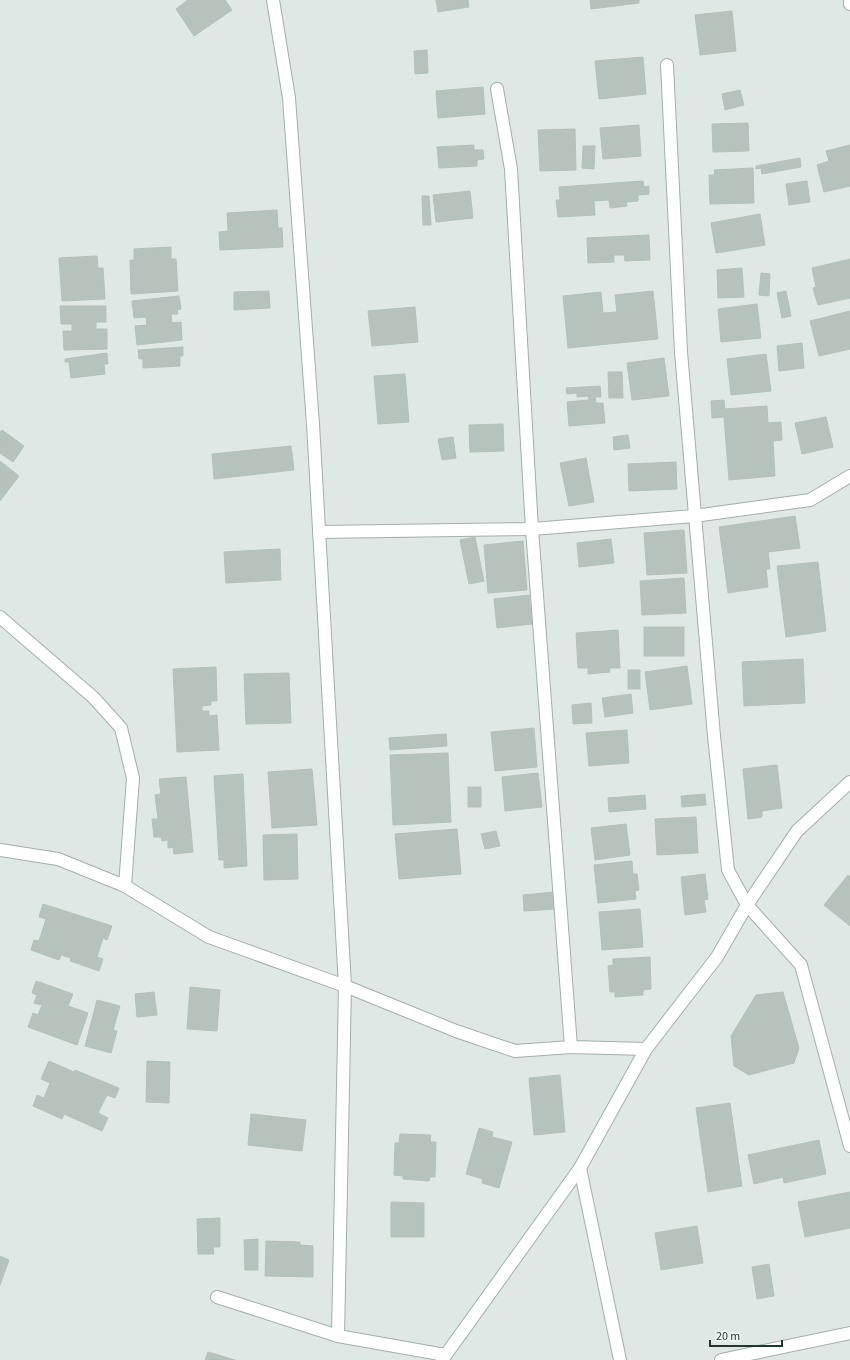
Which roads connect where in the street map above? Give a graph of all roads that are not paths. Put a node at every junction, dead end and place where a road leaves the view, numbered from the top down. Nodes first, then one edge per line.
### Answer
1 (273, 0) edge
2 (850, 0) edge
3 (850, 4) edge
4 (667, 65) dead end
5 (497, 89) dead end
6 (850, 476) edge
7 (694, 516) junction
8 (532, 529) junction
9 (319, 532) junction
10 (0, 617) edge
11 (850, 782) edge
12 (0, 850) edge
13 (126, 886) junction
14 (747, 905) junction
15 (345, 986) junction
16 (571, 1047) junction
17 (646, 1049) junction
18 (850, 1146) edge
19 (580, 1168) junction
20 (217, 1297) dead end
21 (850, 1333) edge
22 (338, 1336) junction
23 (443, 1357) edge
24 (620, 1360) edge
25 (721, 1360) edge

1 - 9 street
2 - 3 street
4 - 7 street
5 - 8 street
6 - 7 street
7 - 8 street
7 - 14 street
8 - 9 street
8 - 16 street
9 - 15 street
10 - 13 street
11 - 14 street
12 - 13 street
13 - 15 street
14 - 17 street
14 - 18 street
15 - 16 street
15 - 22 street
16 - 17 street
17 - 19 street
19 - 23 street
19 - 24 street
20 - 22 street
21 - 25 street
22 - 23 street

